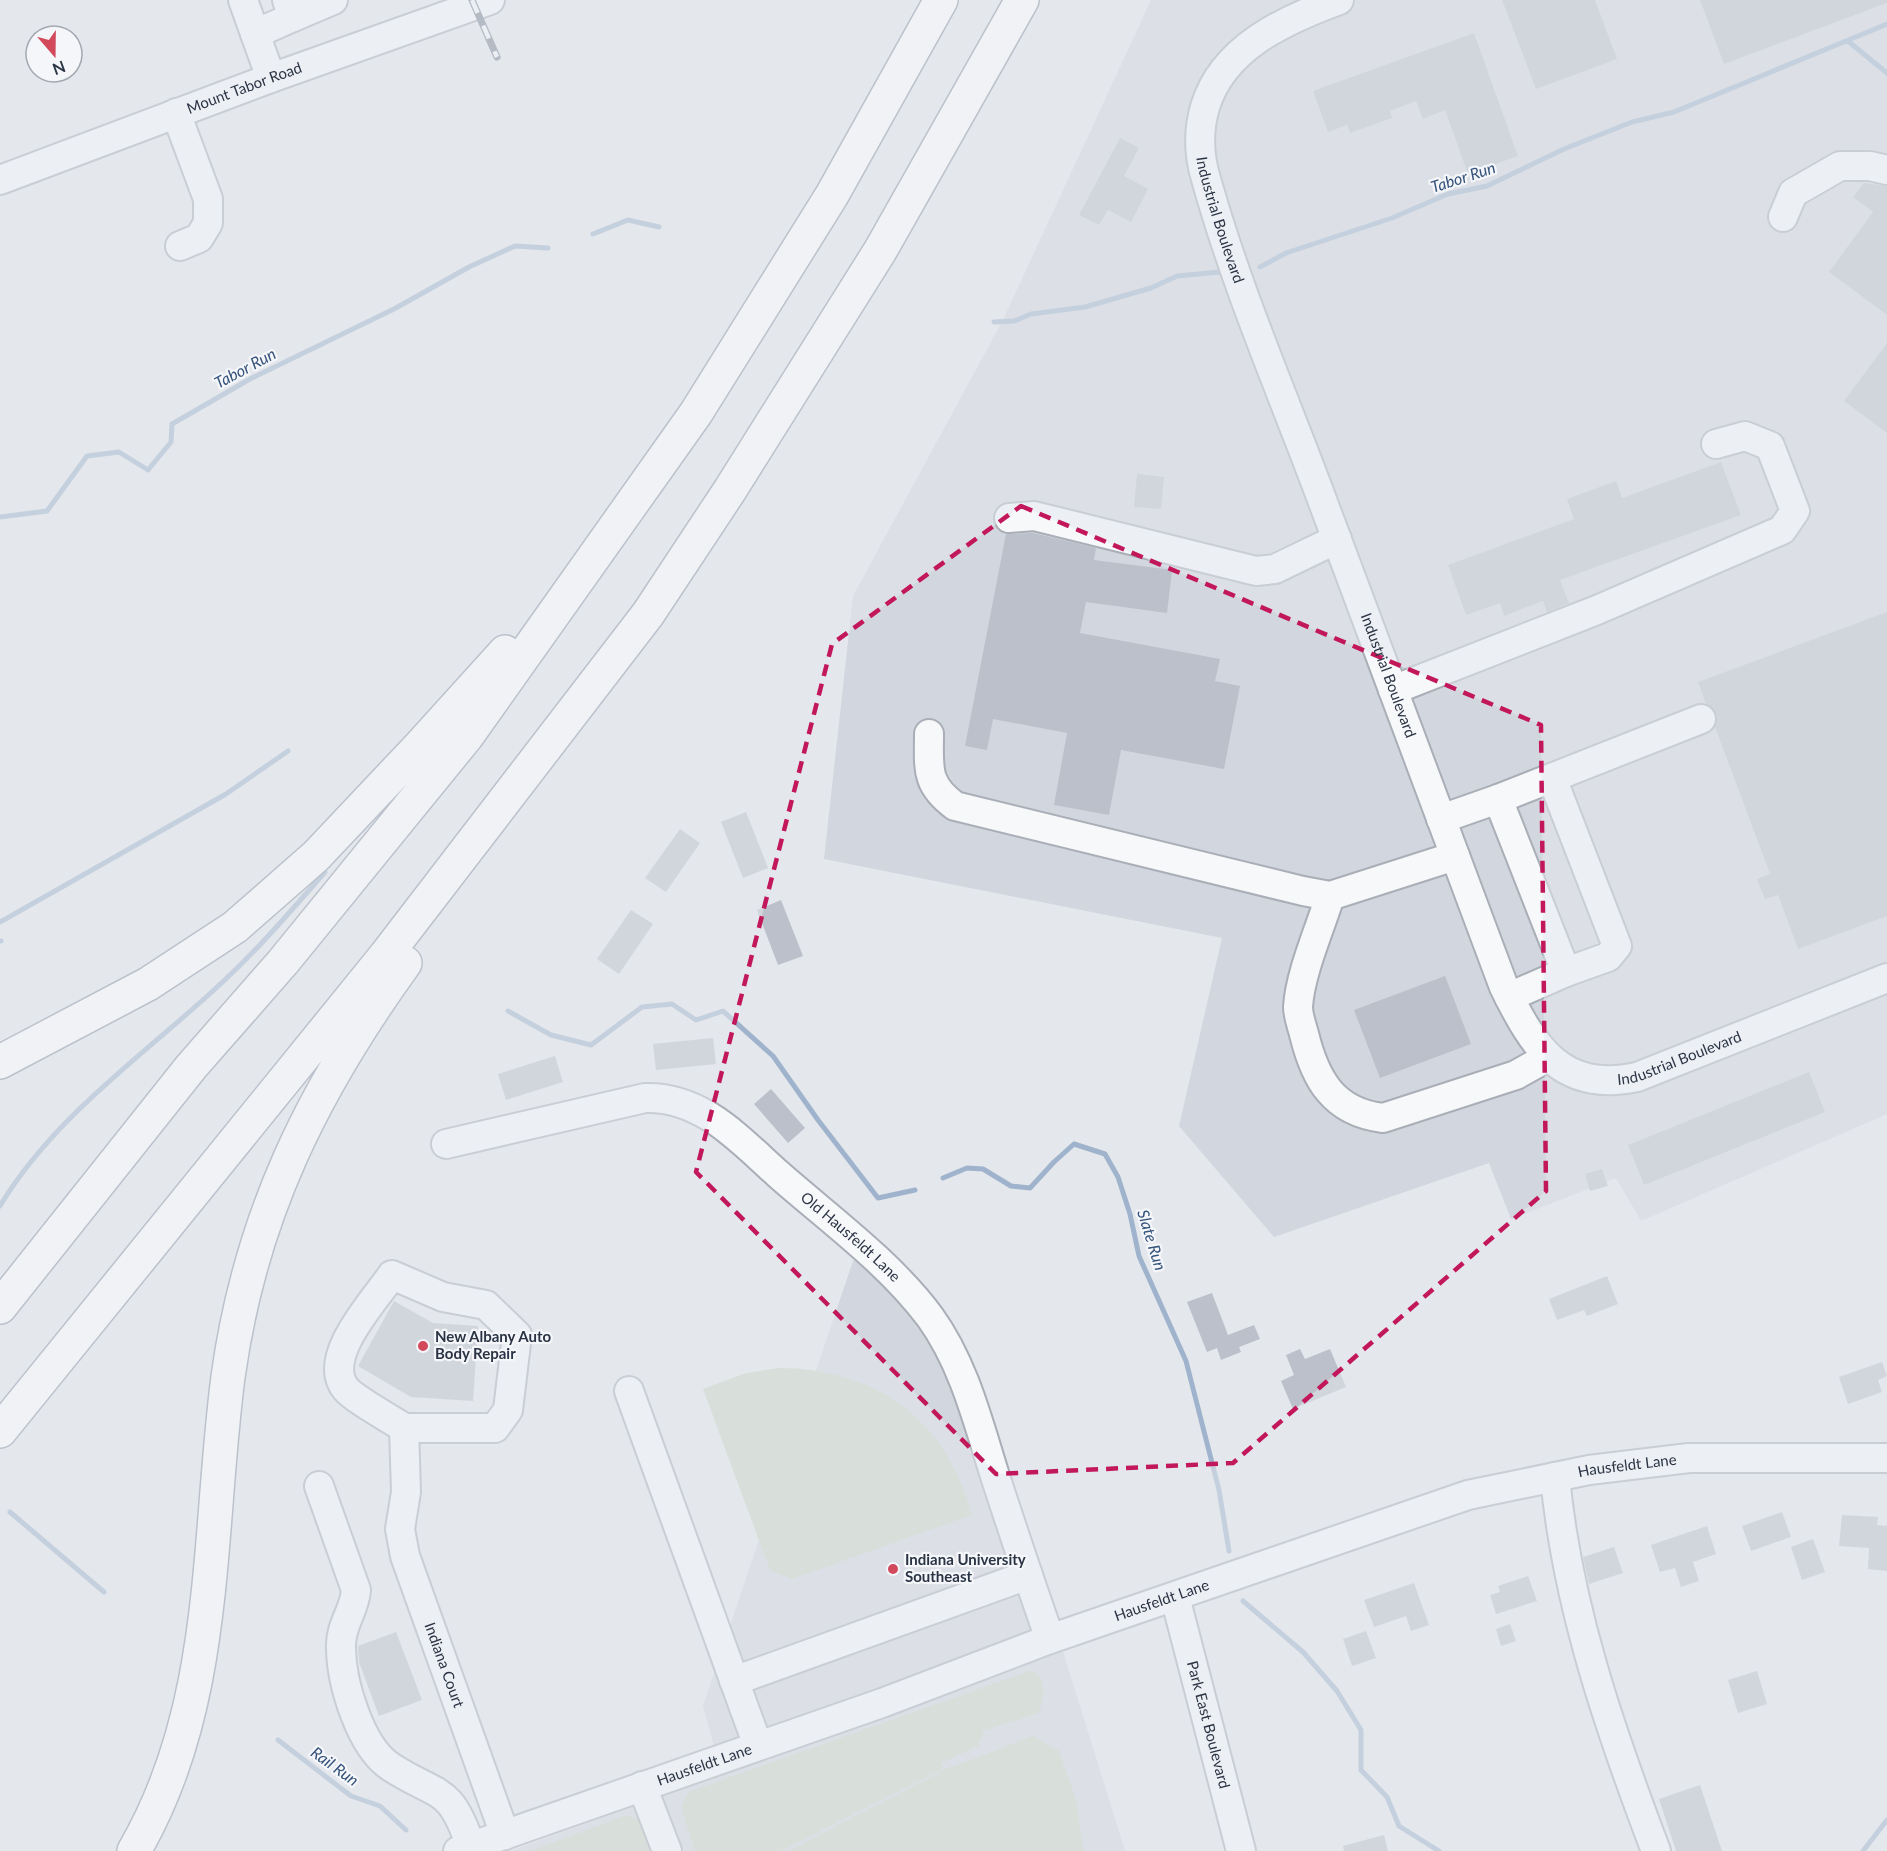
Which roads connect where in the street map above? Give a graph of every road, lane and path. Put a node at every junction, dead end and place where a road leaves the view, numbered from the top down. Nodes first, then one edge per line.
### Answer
1 (243, 0) edge
2 (333, 0) edge
3 (490, 0) edge
4 (941, 0) edge
5 (1022, 0) edge
6 (1339, 0) edge
7 (290, 9) edge
8 (255, 34) junction
9 (272, 78) junction
10 (177, 113) junction
11 (1887, 170) edge
12 (0, 180) edge
13 (1783, 217) dead end
14 (180, 246) dead end
15 (1716, 444) dead end
16 (1009, 518) dead end
17 (614, 530) junction
18 (1337, 539) junction
19 (1393, 690) junction
20 (1701, 719) dead end
21 (563, 726) junction
22 (929, 734) dead end
23 (1552, 778) junction
24 (1498, 799) junction
25 (1441, 819) junction
26 (1455, 856) junction
27 (1330, 896) junction
28 (1566, 972) junction
29 (1887, 978) edge
30 (1509, 997) junction
31 (1548, 1057) junction
32 (0, 1062) edge
33 (446, 1144) dead end
34 (0, 1307) edge
35 (629, 1391) dead end
36 (404, 1428) junction
37 (0, 1431) edge
38 (1887, 1458) edge
39 (1555, 1477) junction
40 (318, 1486) dead end
41 (1028, 1575) junction
42 (1175, 1597) junction
43 (1050, 1639) junction
44 (734, 1681) junction
45 (758, 1746) junction
46 (642, 1786) junction
47 (506, 1835) junction
48 (465, 1849) edge
49 (134, 1851) edge
50 (667, 1851) edge
51 (1241, 1851) edge
52 (1656, 1851) edge

1 - 8 street
2 - 7 street
3 - 9 street, Mount Tabor Road
4 - 17 highway
5 - 21 highway
6 - 18 street, Industrial Boulevard
7 - 8 street
8 - 9 street
9 - 10 street, Mount Tabor Road
10 - 12 street, Mount Tabor Road
10 - 14 street
11 - 13 street
15 - 19 street
16 - 18 street
17 - 32 highway
17 - 34 highway
18 - 19 street, Industrial Boulevard
19 - 25 street, Industrial Boulevard
20 - 23 street
21 - 37 highway
21 - 49 highway
22 - 27 street
23 - 24 street
23 - 28 street
24 - 25 street
24 - 28 street
25 - 26 street, Industrial Boulevard
26 - 27 street
26 - 30 street, Industrial Boulevard
27 - 31 street
28 - 30 street
29 - 31 street, Industrial Boulevard
30 - 31 street, Industrial Boulevard
33 - 41 street, Old Hausfeldt Lane
35 - 44 street
36 - 36 street
36 - 47 street, Indiana Court
38 - 39 street, Hausfeldt Lane
39 - 42 street, Hausfeldt Lane
39 - 52 street
40 - 48 street
41 - 43 street, Old Hausfeldt Lane
41 - 44 street
42 - 43 street, Hausfeldt Lane
42 - 51 street, Park East Boulevard
43 - 45 street, Hausfeldt Lane
44 - 45 street
45 - 46 street, Hausfeldt Lane
46 - 47 street, Hausfeldt Lane
46 - 50 street
47 - 48 street, Hausfeldt Lane

